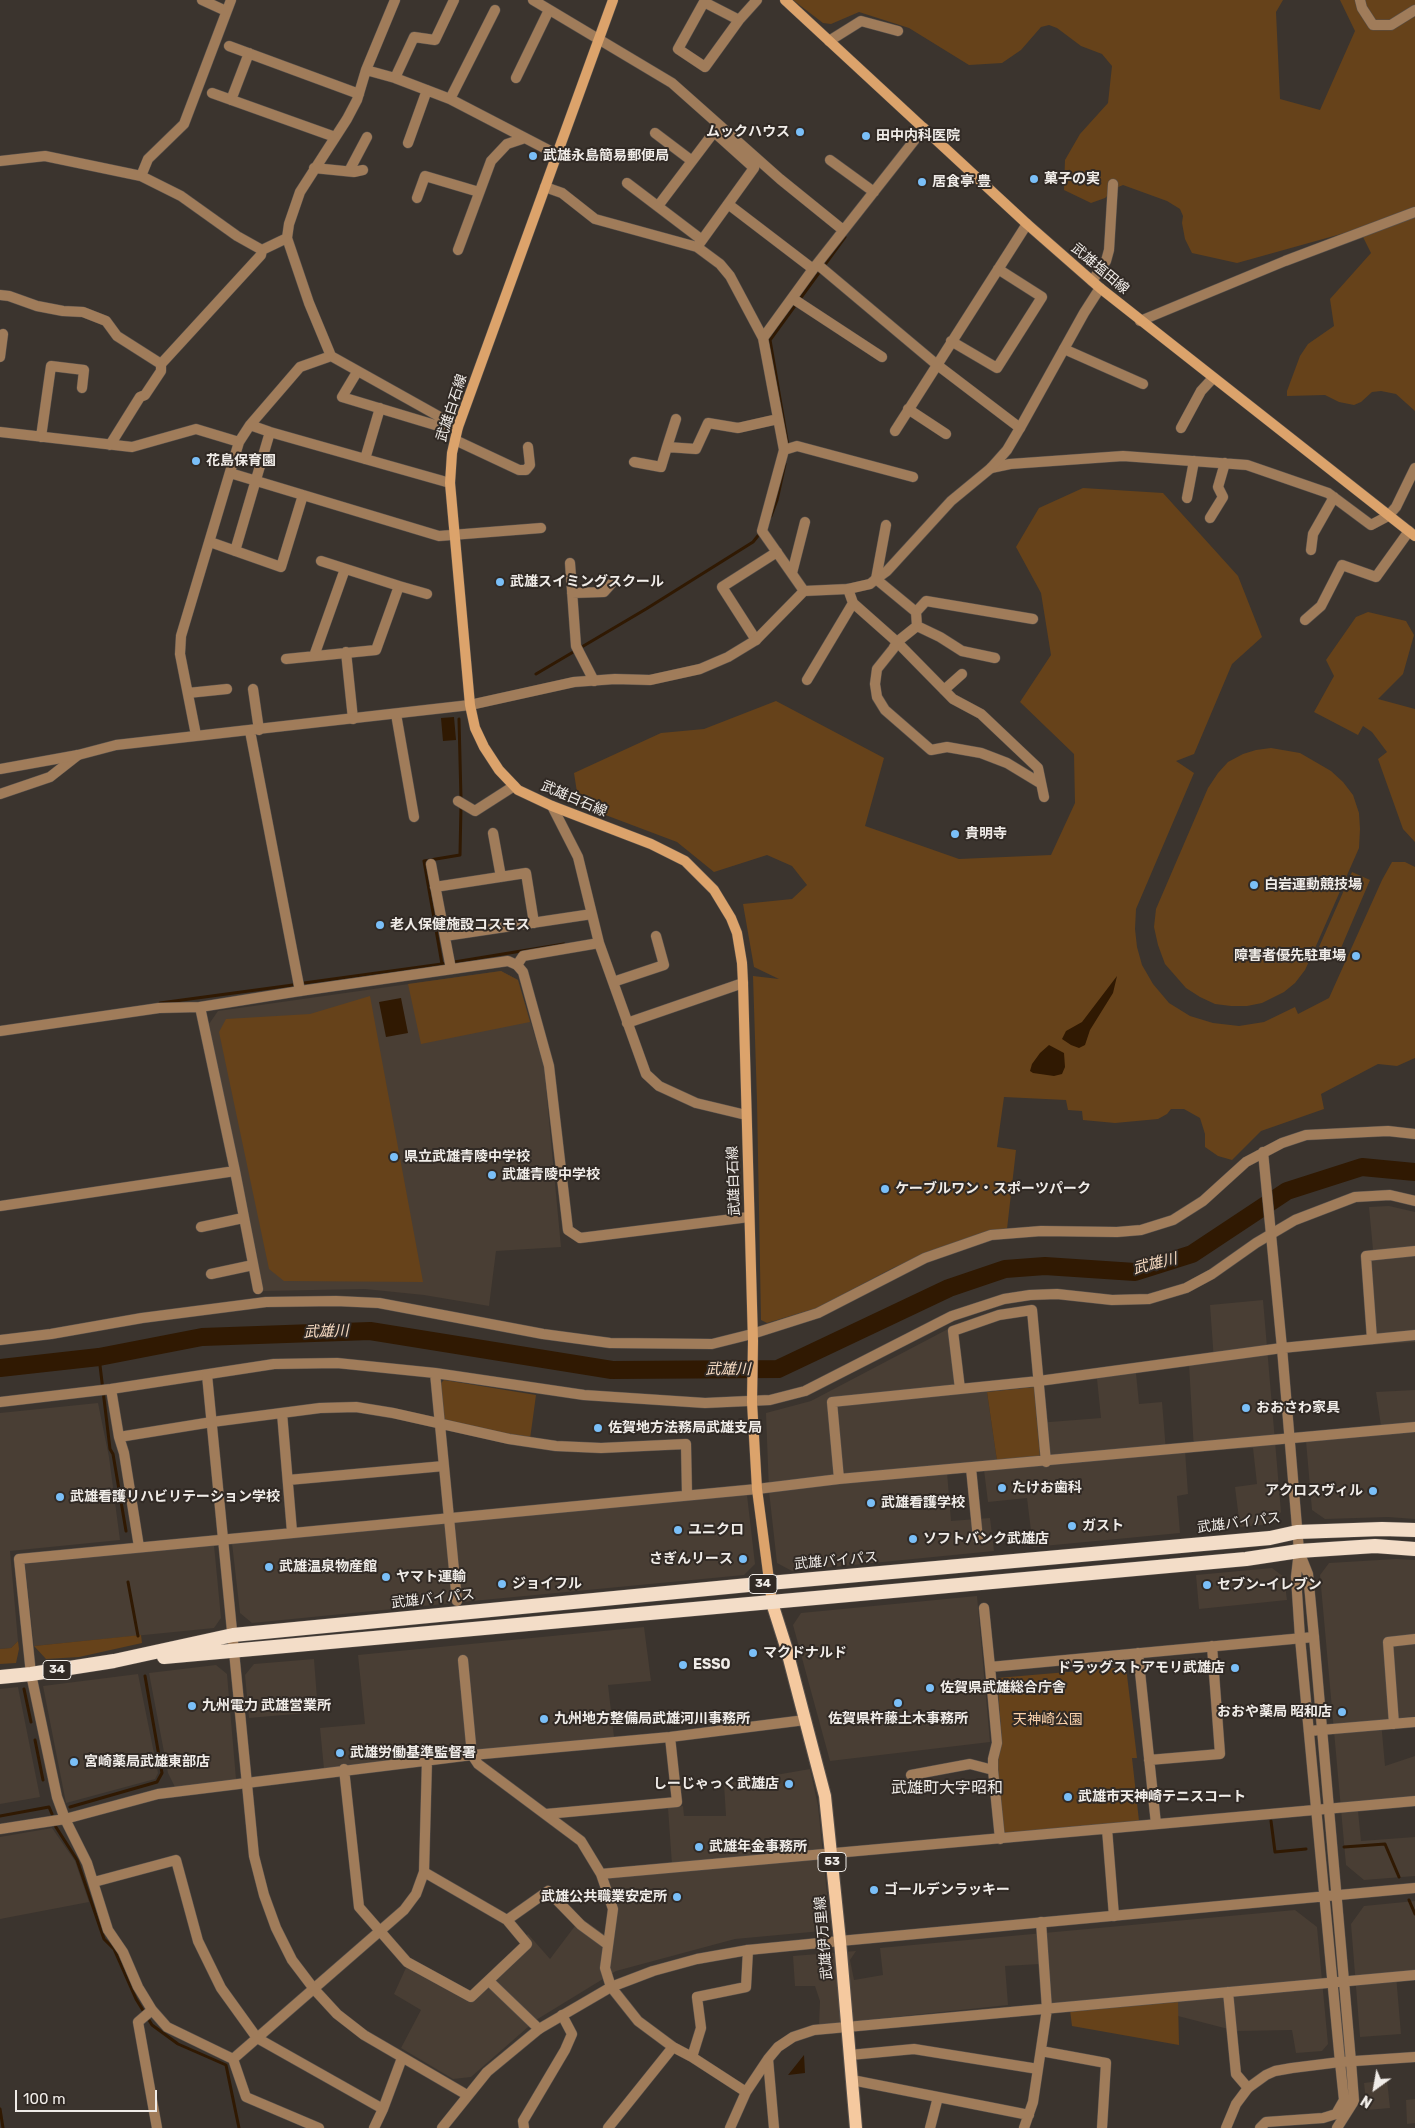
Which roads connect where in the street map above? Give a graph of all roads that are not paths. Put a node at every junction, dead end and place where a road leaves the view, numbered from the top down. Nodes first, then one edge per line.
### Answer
1 (202, 0) edge
2 (231, 0) edge
3 (395, 0) edge
4 (454, 0) edge
5 (533, 0) edge
6 (613, 0) edge
7 (757, 0) edge
8 (786, 0) edge
9 (1360, 0) edge
10 (494, 10) dead end
11 (549, 10) junction
12 (1415, 10) edge
13 (226, 11) junction
14 (739, 20) junction
15 (898, 31) dead end
16 (598, 40) junction
17 (829, 41) junction
18 (228, 46) dead end
19 (249, 53) junction
20 (366, 70) junction
21 (395, 78) junction
22 (516, 78) dead end
23 (427, 90) junction
24 (212, 93) dead end
25 (358, 94) junction
26 (450, 99) junction
27 (231, 100) junction
28 (924, 128) junction
29 (655, 133) dead end
30 (334, 137) junction
31 (367, 137) dead end
32 (525, 138) junction
33 (408, 143) dead end
34 (556, 154) junction
35 (830, 160) dead end
36 (0, 161) edge
37 (692, 161) junction
38 (314, 168) junction
39 (363, 170) dead end
40 (349, 171) junction
41 (142, 176) junction
42 (627, 183) dead end
43 (1113, 184) dead end
44 (545, 187) junction
45 (480, 192) junction
46 (874, 192) junction
47 (417, 198) dead end
48 (728, 204) junction
49 (658, 206) junction
50 (1415, 212) edge
51 (1027, 224) junction
52 (843, 230) junction
53 (287, 238) junction
54 (700, 244) junction
55 (262, 250) junction
56 (458, 250) dead end
57 (815, 267) junction
58 (998, 270) junction
59 (1092, 281) junction
60 (1100, 288) junction
61 (0, 296) edge
62 (793, 298) junction
63 (1140, 321) junction
64 (3, 334) dead end
65 (763, 338) junction
66 (951, 341) junction
67 (1064, 349) junction
68 (331, 356) junction
69 (0, 357) edge
70 (882, 357) dead end
71 (161, 364) junction
72 (936, 364) junction
73 (357, 372) junction
74 (1213, 378) junction
75 (1143, 384) dead end
76 (82, 388) dead end
77 (380, 408) junction
78 (908, 409) junction
79 (676, 419) dead end
80 (778, 419) junction
81 (250, 425) junction
82 (458, 427) junction
83 (1020, 428) junction
84 (1182, 428) dead end
85 (895, 431) dead end
86 (0, 432) edge
87 (270, 432) junction
88 (946, 434) dead end
89 (41, 437) junction
90 (455, 440) junction
91 (239, 442) junction
92 (110, 445) junction
93 (667, 446) junction
94 (528, 447) dead end
95 (784, 450) junction
96 (365, 459) junction
97 (1194, 461) junction
98 (634, 462) dead end
99 (1225, 463) junction
100 (991, 468) junction
101 (1415, 468) edge
102 (230, 473) junction
103 (914, 477) dead end
104 (256, 481) junction
105 (450, 483) junction
106 (303, 495) junction
107 (1334, 497) junction
108 (1187, 498) dead end
109 (1388, 516) junction
110 (1210, 518) dead end
111 (805, 522) dead end
112 (886, 525) dead end
113 (540, 528) dead end
114 (455, 534) junction
115 (1412, 534) edge
116 (210, 542) junction
117 (1311, 550) dead end
118 (235, 551) junction
119 (776, 552) junction
120 (321, 561) dead end
121 (570, 563) dead end
122 (345, 569) junction
123 (792, 573) junction
124 (876, 579) junction
125 (612, 583) dead end
126 (400, 586) junction
127 (848, 589) junction
128 (804, 591) junction
129 (572, 593) junction
130 (428, 594) dead end
131 (853, 603) junction
132 (916, 612) junction
133 (1033, 619) dead end
134 (1305, 620) dead end
135 (917, 626) junction
136 (756, 640) junction
137 (897, 642) junction
138 (346, 652) junction
139 (314, 656) junction
140 (995, 658) dead end
141 (286, 659) dead end
142 (962, 674) dead end
143 (807, 680) dead end
144 (594, 681) junction
145 (227, 689) dead end
146 (253, 689) dead end
147 (944, 690) junction
148 (188, 693) junction
149 (470, 705) junction
150 (396, 714) junction
151 (353, 719) junction
152 (254, 731) junction
153 (196, 735) junction
154 (78, 755) junction
155 (0, 769) edge
156 (1040, 782) junction
157 (514, 786) junction
158 (0, 794) edge
159 (1044, 797) dead end
160 (461, 803) dead end
161 (552, 806) junction
162 (414, 817) dead end
163 (493, 833) dead end
164 (431, 864) dead end
165 (501, 877) junction
166 (435, 887) junction
167 (592, 914) junction
168 (534, 923) junction
169 (444, 936) junction
170 (656, 936) dead end
171 (600, 943) junction
172 (450, 964) junction
173 (517, 965) junction
174 (613, 982) junction
175 (743, 983) junction
176 (300, 992) junction
177 (200, 1006) junction
178 (627, 1023) junction
179 (0, 1031) edge
180 (746, 1114) junction
181 (1415, 1134) edge
182 (1263, 1152) junction
183 (235, 1171) junction
184 (1415, 1200) edge
185 (0, 1206) edge
186 (749, 1217) junction
187 (243, 1218) junction
188 (201, 1227) dead end
189 (1272, 1230) junction
190 (1415, 1251) edge
191 (253, 1266) junction
192 (211, 1274) dead end
193 (258, 1289) dead end
194 (1415, 1335) edge
195 (752, 1338) junction
196 (1372, 1339) junction
197 (0, 1340) edge
198 (1282, 1348) junction
199 (435, 1373) junction
200 (207, 1374) junction
201 (1039, 1381) junction
202 (111, 1389) junction
203 (960, 1389) junction
204 (0, 1402) edge
205 (752, 1402) junction
206 (282, 1413) junction
207 (212, 1422) junction
208 (439, 1423) junction
209 (1415, 1427) edge
210 (119, 1437) junction
211 (1289, 1439) junction
212 (1046, 1462) junction
213 (444, 1466) junction
214 (971, 1468) junction
215 (839, 1479) junction
216 (288, 1480) junction
217 (757, 1489) junction
218 (687, 1495) junction
219 (449, 1517) junction
220 (1415, 1530) edge
221 (292, 1532) junction
222 (1297, 1532) junction
223 (978, 1539) dead end
224 (223, 1540) junction
225 (139, 1547) junction
226 (1415, 1548) edge
227 (1299, 1551) junction
228 (769, 1583) junction
229 (457, 1601) dead end
230 (772, 1603) junction
231 (984, 1608) dead end
232 (232, 1635) junction
233 (1314, 1637) junction
234 (1300, 1638) junction
235 (1415, 1639) edge
236 (1212, 1646) junction
237 (234, 1652) junction
238 (1138, 1653) junction
239 (462, 1660) dead end
240 (114, 1661) junction
241 (990, 1667) junction
242 (31, 1674) junction
243 (0, 1677) edge
244 (805, 1720) junction
245 (1415, 1722) edge
246 (1394, 1724) junction
247 (1322, 1730) junction
248 (1309, 1731) junction
249 (670, 1737) junction
250 (472, 1755) junction
251 (427, 1760) junction
252 (1150, 1760) junction
253 (344, 1769) junction
254 (993, 1770) junction
255 (911, 1775) dead end
256 (247, 1783) junction
257 (1415, 1801) edge
258 (1329, 1808) junction
259 (1316, 1810) junction
260 (546, 1814) junction
261 (65, 1819) junction
262 (1156, 1824) junction
263 (1107, 1829) junction
264 (0, 1830) edge
265 (1000, 1839) junction
266 (831, 1853) junction
267 (424, 1872) junction
268 (601, 1874) junction
269 (94, 1882) junction
270 (1415, 1888) edge
271 (1336, 1896) junction
272 (1324, 1897) junction
273 (1114, 1916) junction
274 (507, 1920) junction
275 (1041, 1922) junction
276 (379, 1932) junction
277 (840, 1941) junction
278 (607, 1944) junction
279 (748, 1950) junction
280 (1415, 1975) edge
281 (489, 1981) junction
282 (1332, 1982) junction
283 (1344, 1982) junction
284 (611, 1987) junction
285 (314, 1989) junction
286 (1228, 1992) junction
287 (1047, 2009) junction
288 (152, 2010) junction
289 (562, 2015) junction
290 (847, 2026) junction
291 (539, 2030) junction
292 (257, 2038) junction
293 (673, 2047) junction
294 (1041, 2051) junction
295 (850, 2055) junction
296 (692, 2057) junction
297 (1415, 2057) edge
298 (402, 2058) junction
299 (233, 2059) junction
300 (768, 2059) junction
301 (1346, 2062) junction
302 (1038, 2069) junction
303 (852, 2080) junction
304 (1248, 2088) junction
305 (746, 2092) junction
306 (467, 2095) junction
307 (938, 2097) junction
308 (383, 2109) junction
309 (1028, 2115) junction
310 (157, 2128) edge
311 (319, 2128) edge
312 (374, 2128) edge
313 (442, 2128) edge
314 (524, 2128) edge
315 (608, 2128) edge
316 (730, 2128) edge
317 (774, 2128) edge
318 (856, 2128) edge
319 (930, 2128) edge
320 (1024, 2128) edge
321 (1102, 2128) edge
322 (1226, 2128) edge
323 (1260, 2128) edge
324 (1337, 2128) edge

1 - 13 street
2 - 13 street
3 - 20 street
4 - 21 street
5 - 11 street
6 - 16 main road, 武雄白石線
7 - 14 street
8 - 17 main road, 武雄塩田線
9 - 12 street
10 - 26 street
11 - 16 street
11 - 22 street
13 - 41 street
14 - 14 street
15 - 17 street
16 - 34 main road, 武雄白石線
16 - 52 street
17 - 28 main road, 武雄塩田線
18 - 19 street
19 - 25 street
19 - 27 street
20 - 21 street
20 - 25 street
21 - 23 street
23 - 26 street
23 - 33 street
24 - 27 street
25 - 30 street
26 - 32 street
27 - 30 street
28 - 46 street
28 - 51 main road, 武雄塩田線
29 - 37 street
30 - 38 street
31 - 40 street
32 - 34 street
32 - 45 street
34 - 44 main road, 武雄白石線
35 - 46 street
36 - 41 street
37 - 48 street
37 - 49 street
38 - 40 street
38 - 53 street
39 - 40 street
41 - 55 street
42 - 49 street
43 - 59 street
44 - 54 street
44 - 82 main road, 武雄白石線
45 - 47 street
45 - 56 street
46 - 52 street
48 - 54 street
48 - 57 street
49 - 54 street
50 - 63 street
51 - 58 street
51 - 59 main road, 武雄塩田線
52 - 57 street
53 - 55 street
53 - 68 street
54 - 65 street
55 - 71 street
57 - 62 street
57 - 72 street
58 - 66 street
58 - 66 street
59 - 60 main road, 武雄塩田線
60 - 63 main road, 武雄塩田線
60 - 67 street
61 - 71 street
62 - 65 street
62 - 70 street
63 - 74 main road, 武雄塩田線
64 - 69 street
65 - 80 street
66 - 72 street
67 - 75 street
67 - 83 street
68 - 73 street
68 - 81 street
71 - 92 street
72 - 78 street
72 - 83 street
73 - 77 street
73 - 82 street
74 - 84 street
74 - 109 main road, 武雄塩田線
76 - 89 street
77 - 82 street
77 - 96 street
78 - 85 street
78 - 88 street
79 - 93 street
80 - 93 street
80 - 95 street
81 - 87 street
81 - 91 street
82 - 90 main road, 武雄白石線
83 - 100 street
86 - 89 street
87 - 96 street
87 - 104 street
89 - 92 street
90 - 94 street
90 - 105 main road, 武雄白石線
91 - 92 street
91 - 102 street
93 - 98 street
95 - 103 street
95 - 119 street
96 - 105 street
97 - 99 street
97 - 100 street
97 - 108 street
99 - 107 street
99 - 110 street
100 - 124 street
101 - 109 street
102 - 104 street
102 - 116 street
104 - 106 street
104 - 118 street
105 - 114 main road, 武雄白石線
106 - 114 street
106 - 118 street
107 - 109 street
107 - 117 street
109 - 115 main road, 武雄塩田線
111 - 123 street
112 - 124 street
113 - 114 street
114 - 149 main road, 武雄白石線
115 - 134 street
116 - 118 street
116 - 148 street
119 - 123 street
119 - 136 street
120 - 122 street
121 - 129 street
122 - 126 street
122 - 139 street
123 - 128 street
124 - 127 street
124 - 132 street
125 - 129 street
126 - 130 street
126 - 138 street
127 - 128 street
127 - 131 street
128 - 136 street
129 - 144 street
131 - 137 street
131 - 143 street
132 - 133 street
132 - 135 street
135 - 137 street
135 - 140 street
136 - 144 street
137 - 147 street
137 - 156 street
138 - 139 street
138 - 151 street
139 - 141 street
142 - 147 street
144 - 149 street
145 - 148 street
146 - 152 street
147 - 156 street
148 - 153 street
149 - 150 street
149 - 157 main road, 武雄白石線
150 - 151 street
150 - 162 street
151 - 152 street
152 - 153 street
152 - 176 street
153 - 154 street
154 - 155 street
154 - 158 street
156 - 159 street
157 - 160 street
157 - 161 main road, 武雄白石線
161 - 167 street
161 - 175 main road, 武雄白石線
163 - 165 street
164 - 166 street
165 - 166 street
165 - 168 street
166 - 169 street
167 - 168 street
167 - 171 street
168 - 169 street
169 - 172 street
170 - 174 street
171 - 173 street
171 - 174 street
172 - 173 street
172 - 176 street
173 - 186 street
174 - 178 street
175 - 178 street
175 - 180 main road, 武雄白石線
176 - 177 street
177 - 179 street
177 - 183 street
178 - 180 street
180 - 186 main road, 武雄白石線
181 - 182 street
182 - 189 street
182 - 195 street
183 - 185 street
183 - 187 street
184 - 189 street
186 - 195 main road, 武雄白石線
187 - 188 street
187 - 191 street
189 - 198 street
189 - 205 street
190 - 196 street
191 - 192 street
191 - 193 street
194 - 196 street
195 - 197 street
195 - 205 main road, 武雄白石線
196 - 198 street
198 - 201 street
198 - 211 street
199 - 200 street
199 - 205 street
199 - 208 street
200 - 202 street
200 - 207 street
201 - 203 street
201 - 203 street
201 - 212 street
202 - 204 street
202 - 210 street
203 - 215 street
205 - 217 main road, 武雄白石線
206 - 207 street
206 - 208 street
206 - 216 street
207 - 210 street
207 - 224 street
208 - 213 street
208 - 218 street
209 - 211 street
210 - 225 street
211 - 212 street
211 - 222 street
212 - 214 street
213 - 216 street
213 - 219 street
214 - 215 street
214 - 223 street
215 - 217 street
216 - 221 street
217 - 218 street
217 - 228 main road, 武雄白石線
218 - 219 street
219 - 221 street
219 - 229 street
220 - 222 highway, 武雄バイパス / 34
221 - 224 street
222 - 227 street
222 - 228 highway, 武雄バイパス / 34
224 - 225 street
224 - 232 street
225 - 242 street
226 - 227 highway, 武雄バイパス / 34
227 - 230 highway, 武雄バイパス / 34
227 - 233 street
227 - 234 street
228 - 230 main road, 武雄白石線
228 - 232 highway, 武雄バイパス / 34
230 - 237 highway, 武雄バイパス / 34
230 - 244 main road, 武雄伊万里線 / 53
231 - 241 street
232 - 237 street
232 - 240 highway, 武雄バイパス / 34
233 - 234 street
233 - 247 street
234 - 236 street
234 - 248 street
235 - 246 street
236 - 238 street
236 - 252 street
237 - 240 highway, 武雄バイパス / 34
237 - 256 street
238 - 241 street
238 - 252 street
239 - 250 street
240 - 242 highway, 武雄バイパス / 34
241 - 254 street
242 - 243 highway, 武雄バイパス / 34
242 - 261 street
244 - 249 street
244 - 266 main road, 武雄伊万里線 / 53
245 - 246 street
246 - 247 street
247 - 248 street
247 - 258 street
248 - 259 street
249 - 250 street
249 - 260 street
250 - 251 street
250 - 260 street
251 - 253 street
251 - 267 street
252 - 262 street
253 - 256 street
253 - 276 street
254 - 255 street
254 - 265 street
256 - 261 street
256 - 285 street
257 - 258 street
258 - 259 street
258 - 271 street
259 - 262 street
259 - 272 street
260 - 268 street
261 - 264 street
261 - 269 street
262 - 263 street
263 - 265 street
263 - 273 street
265 - 266 street
266 - 268 street
266 - 277 main road, 武雄伊万里線 / 53
267 - 274 street
267 - 276 street
268 - 278 street
269 - 288 street
269 - 292 street
270 - 271 street
271 - 272 street
271 - 283 street
272 - 273 street
272 - 282 street
273 - 275 street
274 - 278 street
274 - 281 street
275 - 277 street
275 - 287 street
276 - 281 street
276 - 285 street
277 - 279 street
277 - 290 main road, 武雄伊万里線 / 53
278 - 284 street
279 - 284 street
279 - 296 street
280 - 283 street
281 - 291 street
282 - 283 street
282 - 286 street
282 - 301 street
283 - 301 street
284 - 289 street
284 - 293 street
285 - 292 street
285 - 298 street
286 - 287 street
286 - 304 street
287 - 290 street
287 - 294 street
288 - 299 street
288 - 310 street
289 - 291 street
289 - 314 street
290 - 295 main road, 武雄伊万里線 / 53
290 - 300 street
291 - 306 street
292 - 299 street
292 - 308 street
293 - 296 street
293 - 315 street
294 - 302 street
294 - 321 street
295 - 302 street
295 - 303 main road, 武雄伊万里線 / 53
296 - 305 street
297 - 301 street
298 - 306 street
298 - 308 street
299 - 311 street
300 - 305 street
300 - 317 street
301 - 304 street
301 - 323 street
301 - 324 street
302 - 309 street
303 - 307 street
303 - 318 main road, 武雄伊万里線 / 53
304 - 322 street
305 - 316 street
306 - 313 street
307 - 309 street
307 - 319 street
308 - 312 street
309 - 320 street

